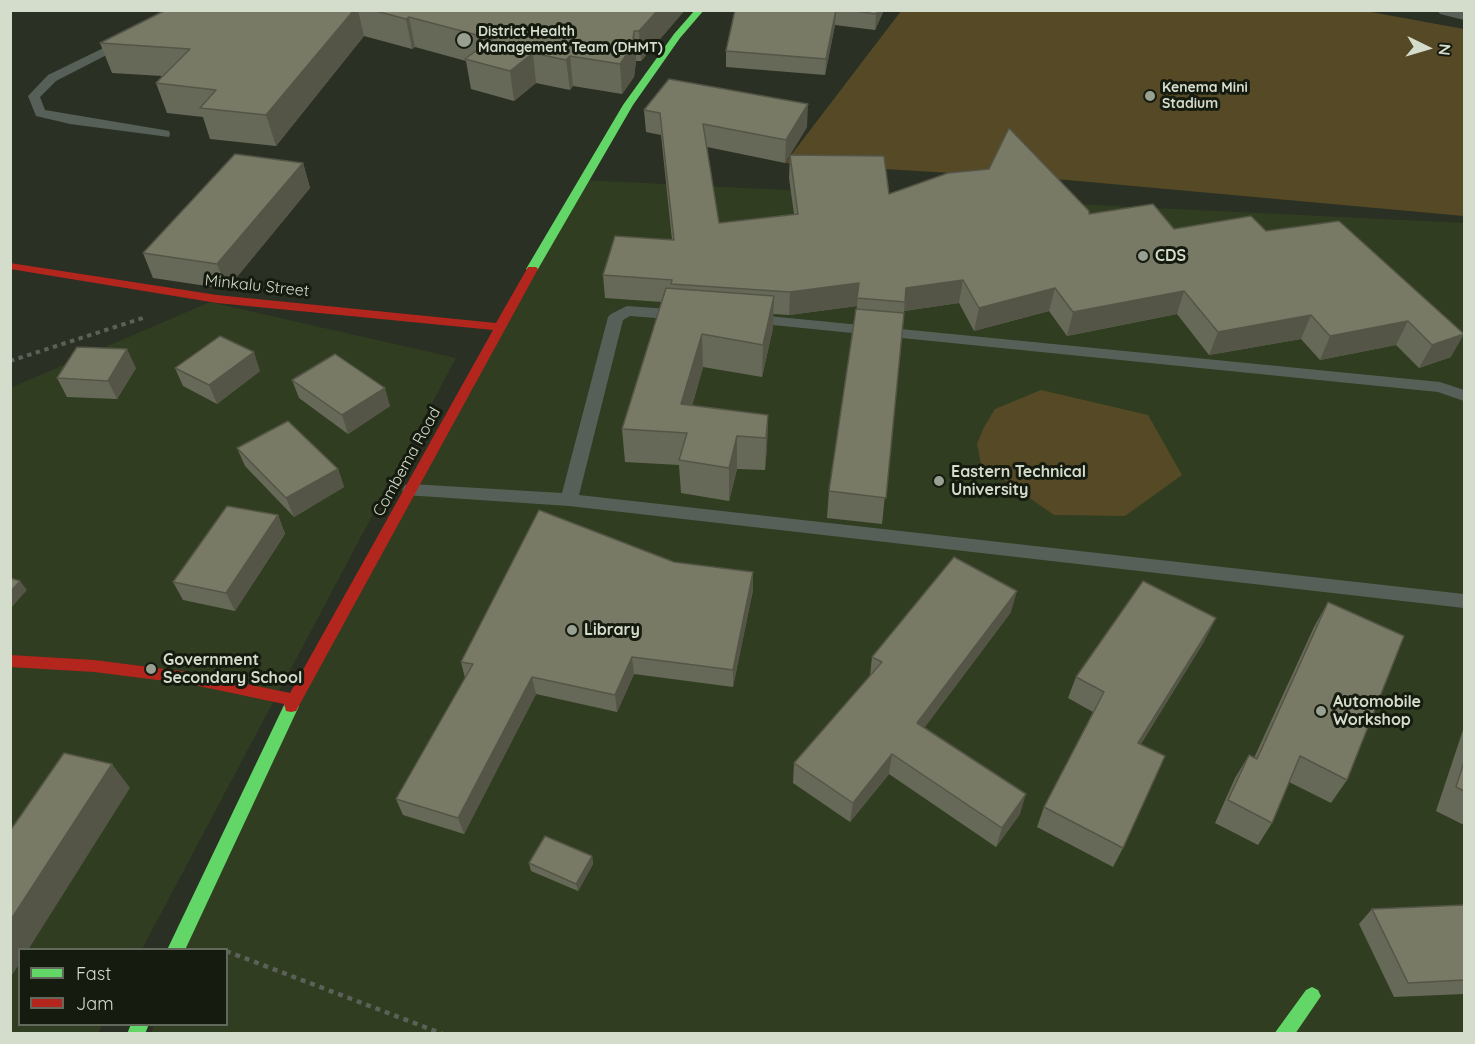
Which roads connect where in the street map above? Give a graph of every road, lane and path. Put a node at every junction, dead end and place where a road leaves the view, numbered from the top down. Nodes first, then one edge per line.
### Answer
1 (700, 10) edge
2 (1447, 10) edge
3 (1464, 14) edge
4 (134, 37) edge
5 (164, 134) dead end
6 (10, 266) edge
7 (147, 316) dead end
8 (697, 316) edge
9 (733, 318) edge
10 (501, 327) junction
11 (10, 361) edge
12 (1464, 396) edge
13 (411, 490) junction
14 (569, 500) junction
15 (1464, 601) edge
16 (10, 661) edge
17 (294, 700) junction
18 (177, 948) edge
19 (228, 952) edge
20 (1312, 996) dead end
21 (443, 1034) edge
22 (1283, 1034) edge

1 - 10 street, Combema Road
2 - 3 street
4 - 5 lane
6 - 10 street, Minkalu Street
7 - 11 path
8 - 14 lane
9 - 12 lane
10 - 13 street, Combema Road
13 - 14 lane
13 - 17 street, Combema Road
14 - 15 lane
16 - 17 street
17 - 18 street, Combema Road
19 - 21 path
20 - 22 street

